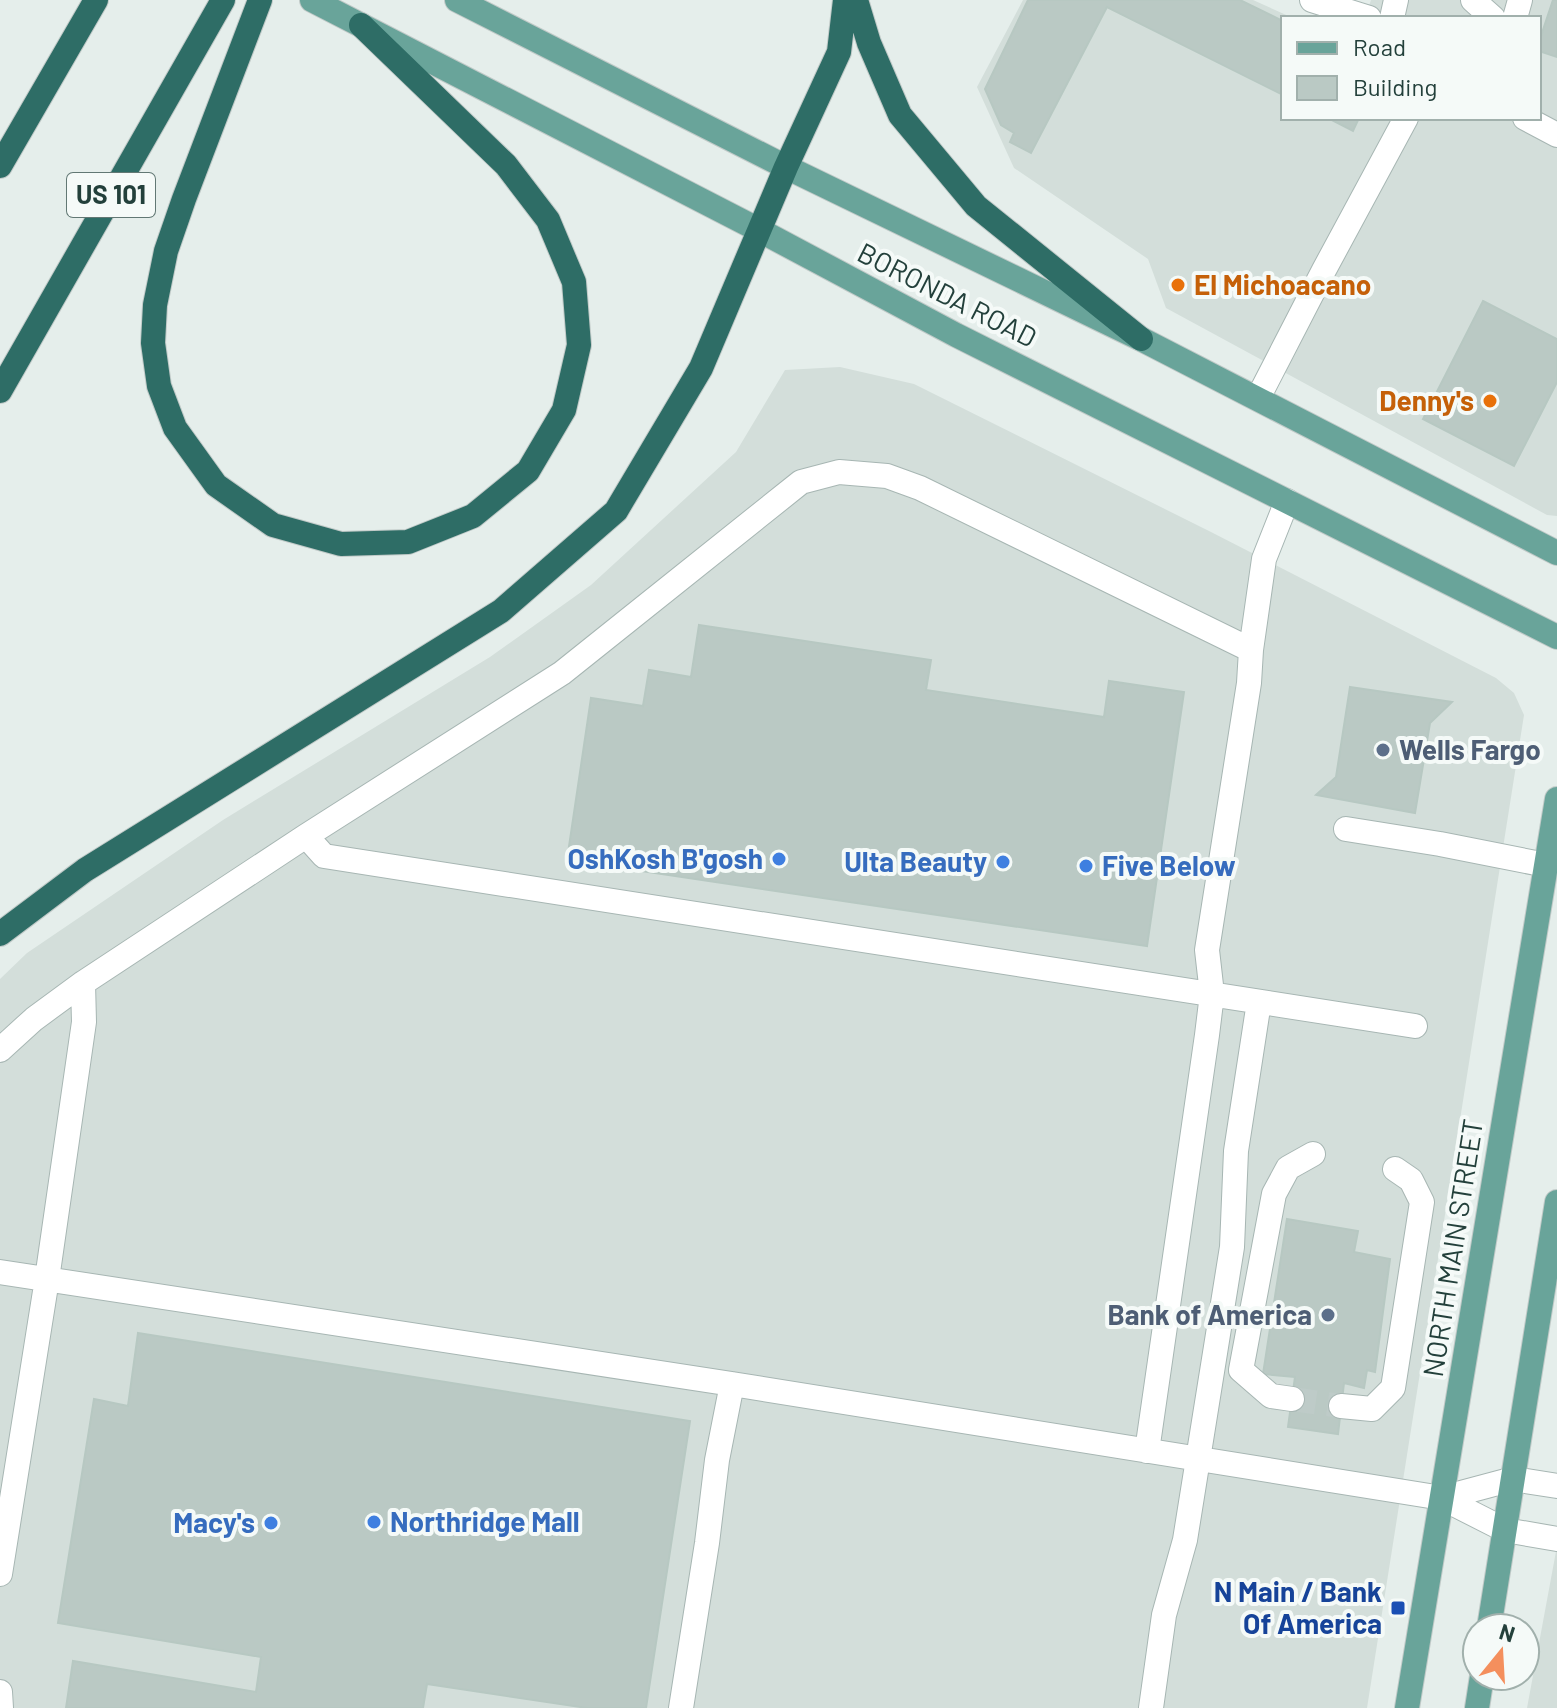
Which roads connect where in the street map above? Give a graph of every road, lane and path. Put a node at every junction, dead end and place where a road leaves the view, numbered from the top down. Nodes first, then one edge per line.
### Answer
1 (96, 0) edge
2 (223, 0) edge
3 (260, 0) edge
4 (312, 0) edge
5 (457, 0) edge
6 (845, 0) edge
7 (856, 0) edge
8 (1312, 0) edge
9 (1473, 0) edge
10 (1363, 16) edge
11 (1491, 16) edge
12 (361, 25) junction
13 (1405, 120) edge
14 (1529, 120) edge
15 (1557, 135) edge
16 (0, 166) edge
17 (786, 167) junction
18 (759, 230) junction
19 (1141, 339) junction
20 (0, 391) edge
21 (1258, 398) junction
22 (1287, 501) junction
23 (1557, 553) edge
24 (1557, 637) edge
25 (1251, 650) junction
26 (1557, 799) edge
27 (1346, 829) dead end
28 (306, 836) junction
29 (1546, 865) junction
30 (0, 934) edge
31 (83, 983) junction
32 (1212, 994) junction
33 (1259, 1002) junction
34 (1415, 1026) dead end
35 (0, 1050) edge
36 (1313, 1154) dead end
37 (1395, 1169) dead end
38 (1557, 1202) edge
39 (0, 1272) edge
40 (47, 1279) junction
41 (732, 1384) junction
42 (1292, 1399) tunnel mouth
43 (1341, 1406) tunnel mouth
44 (1147, 1451) junction
45 (1198, 1460) junction
46 (1513, 1479) junction
47 (1557, 1486) edge
48 (1442, 1498) junction
49 (1505, 1530) junction
50 (1557, 1539) edge
51 (0, 1574) edge
52 (1492, 1612) edge
53 (0, 1692) edge
54 (1, 1708) edge
55 (681, 1708) edge
56 (1151, 1708) edge
57 (1407, 1708) edge

1 - 16 highway
2 - 20 highway, US 101
3 - 12 highway
4 - 12 main road, BORONDA ROAD
5 - 17 main road, BORONDA ROAD
6 - 17 highway
7 - 19 highway
8 - 10 street
9 - 11 street
12 - 18 main road, BORONDA ROAD
13 - 21 street
14 - 15 street
17 - 18 highway
17 - 19 main road, BORONDA ROAD
18 - 22 main road, BORONDA ROAD
18 - 30 highway
19 - 21 main road, BORONDA ROAD
21 - 23 main road, BORONDA ROAD
22 - 24 main road, BORONDA ROAD
22 - 25 street
25 - 28 street
25 - 32 street
26 - 29 main road, NORTH MAIN STREET
27 - 29 street
28 - 31 street
28 - 32 street
29 - 48 main road, NORTH MAIN STREET
31 - 35 street
31 - 40 street
32 - 33 street
32 - 44 street
33 - 34 street
33 - 45 street
36 - 42 street
37 - 43 street
38 - 46 main road
39 - 40 street
40 - 41 street
40 - 51 street
41 - 44 street
41 - 55 street
44 - 45 street
45 - 48 street
45 - 56 street
46 - 47 street
46 - 48 street
46 - 49 main road
48 - 49 street
48 - 57 main road, NORTH MAIN STREET
49 - 50 street
49 - 52 main road
53 - 54 street

